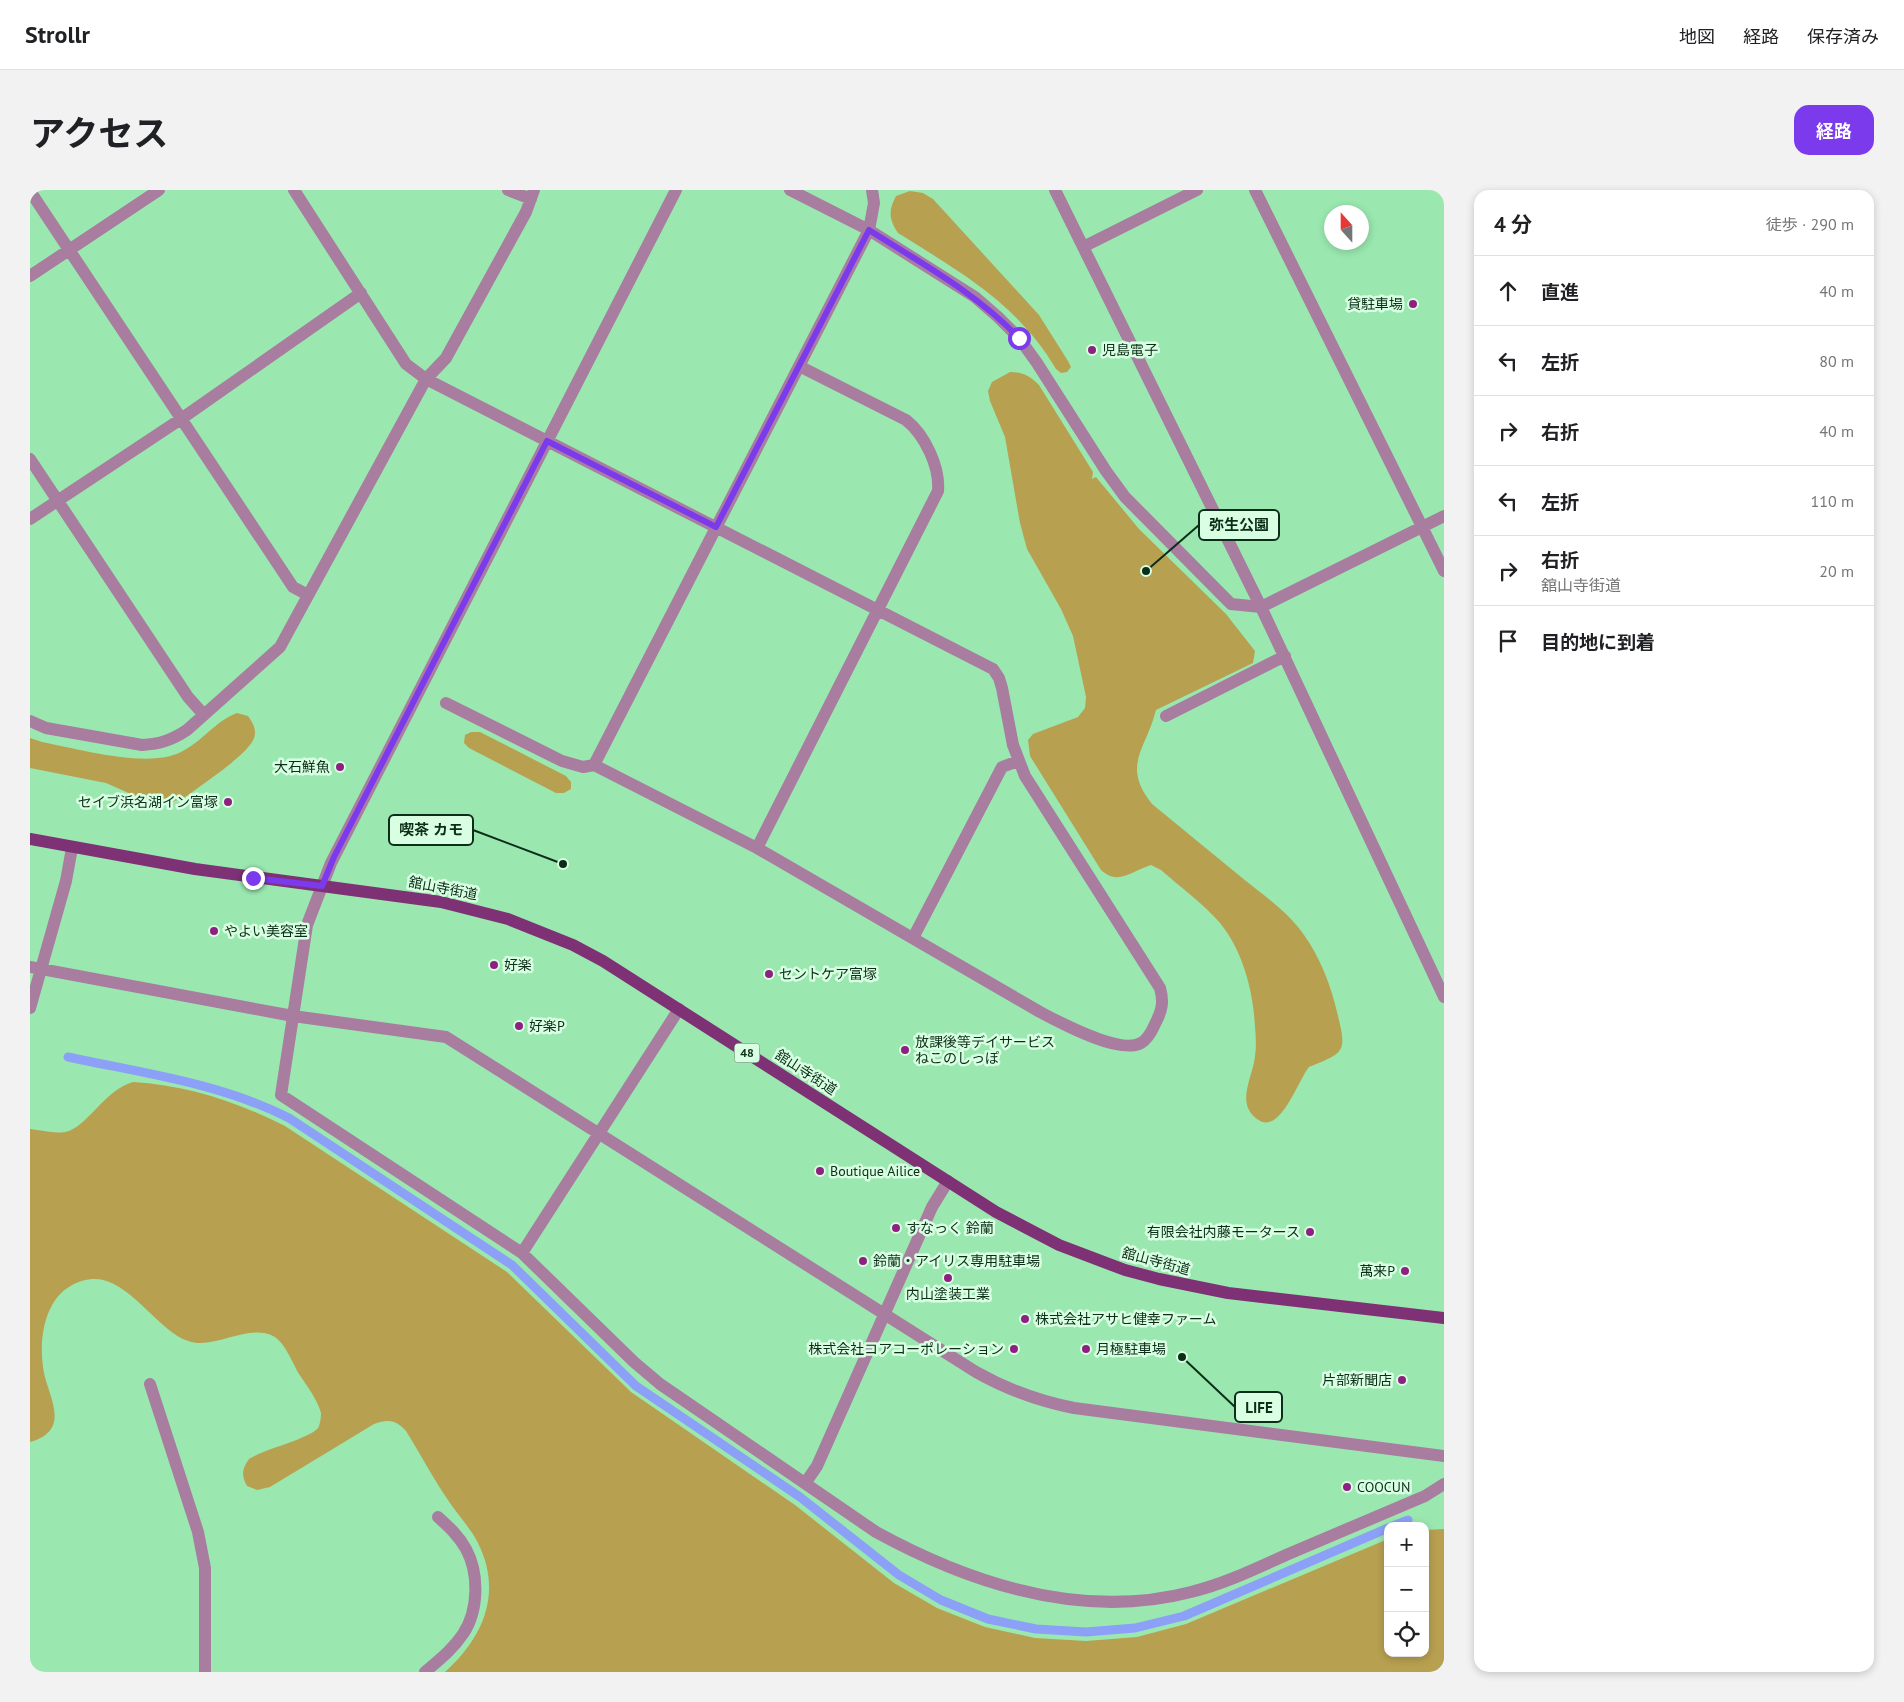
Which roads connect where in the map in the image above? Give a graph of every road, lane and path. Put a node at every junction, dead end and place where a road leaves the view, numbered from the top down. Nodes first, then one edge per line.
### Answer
1 (159, 190) edge
2 (294, 190) edge
3 (508, 190) edge
4 (676, 190) edge
5 (790, 190) edge
6 (872, 190) edge
7 (1055, 190) edge
8 (1198, 190) edge
9 (1255, 190) edge
10 (30, 192) edge
11 (533, 195) edge
12 (869, 230) junction
13 (1083, 247) junction
14 (69, 250) junction
15 (30, 276) edge
16 (360, 293) junction
17 (799, 366) junction
18 (426, 380) junction
19 (181, 419) junction
20 (547, 441) junction
21 (30, 459) edge
22 (58, 501) junction
23 (1444, 516) edge
24 (30, 519) edge
25 (716, 527) junction
26 (1422, 527) junction
27 (1444, 571) edge
28 (308, 595) junction
29 (1261, 607) junction
30 (880, 610) junction
31 (1285, 656) junction
32 (446, 702) dead end
33 (204, 715) junction
34 (1166, 716) dead end
35 (30, 721) edge
36 (1018, 761) junction
37 (594, 765) junction
38 (30, 839) edge
39 (72, 848) junction
40 (757, 848) junction
41 (322, 886) junction
42 (913, 938) junction
43 (36, 968) edge
44 (1444, 997) edge
45 (30, 1008) edge
46 (679, 1009) junction
47 (293, 1016) junction
48 (599, 1133) junction
49 (948, 1181) junction
50 (522, 1252) junction
51 (884, 1314) junction
52 (1444, 1318) edge
53 (150, 1384) dead end
54 (1444, 1456) edge
55 (806, 1482) junction
56 (1444, 1484) edge
57 (438, 1517) dead end
58 (205, 1672) edge
59 (425, 1672) edge

1 - 14 street
2 - 16 street
3 - 11 street
4 - 20 street
5 - 12 street
6 - 12 street
7 - 13 street
8 - 13 street
9 - 26 street
10 - 14 street
11 - 18 street
12 - 17 street
12 - 29 street
13 - 29 street
14 - 15 street
14 - 19 street
16 - 18 street
16 - 19 street
17 - 25 street
17 - 30 street
18 - 20 street
18 - 28 street
19 - 22 street
19 - 28 street
20 - 25 street
20 - 41 street
21 - 22 street
22 - 24 street
22 - 33 street
23 - 26 street
25 - 30 street
25 - 37 street
26 - 27 street
26 - 29 street
28 - 33 street
29 - 31 street
30 - 36 street
30 - 40 street
31 - 34 street
31 - 44 street
32 - 37 street
33 - 35 street
36 - 42 street
36 - 42 street
37 - 40 street
38 - 39 main road, 舘山寺街道 / 48
39 - 41 main road, 舘山寺街道 / 48
39 - 43 street
40 - 42 street
41 - 46 main road, 舘山寺街道 / 48
41 - 47 street
43 - 45 street
43 - 47 street
46 - 48 street
46 - 49 main road, 舘山寺街道 / 48
47 - 48 street
47 - 50 street
48 - 50 street
48 - 51 street
49 - 51 street
49 - 52 main road, 舘山寺街道 / 48
50 - 55 street
51 - 54 street
51 - 55 street
53 - 58 street
55 - 56 street
57 - 59 street

